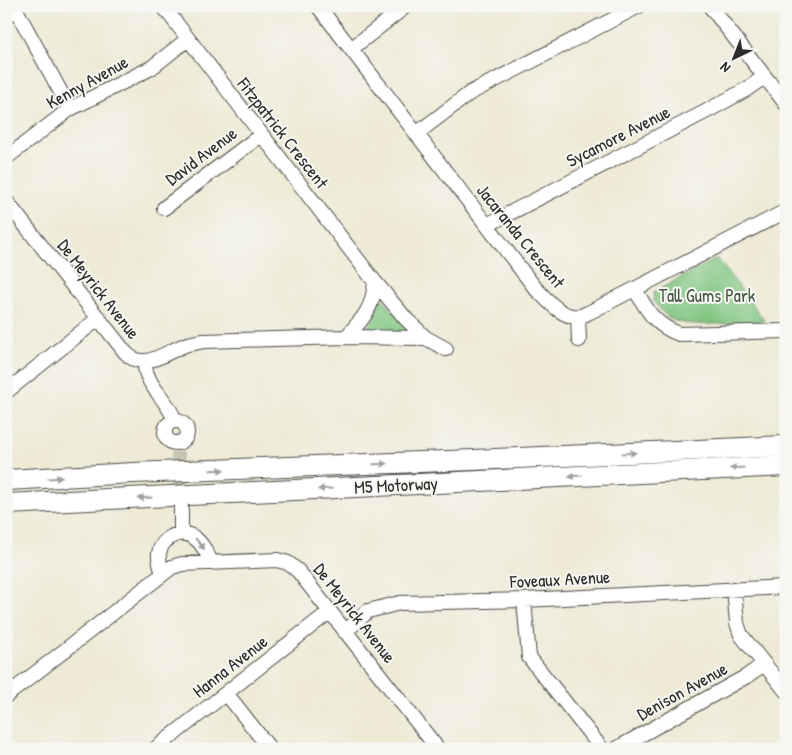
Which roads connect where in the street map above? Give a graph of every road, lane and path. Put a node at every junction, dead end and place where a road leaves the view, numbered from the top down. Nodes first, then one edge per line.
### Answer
1 (14, 6) edge
2 (163, 6) edge
3 (318, 6) edge
4 (406, 6) edge
5 (639, 6) edge
6 (710, 6) edge
7 (188, 40) junction
8 (351, 49) junction
9 (764, 76) junction
10 (786, 104) edge
11 (70, 109) junction
12 (416, 134) junction
13 (261, 135) junction
14 (6, 158) edge
15 (6, 201) edge
16 (164, 208) dead end
17 (786, 211) edge
18 (488, 225) junction
19 (375, 282) junction
20 (635, 289) junction
21 (578, 316) junction
22 (99, 318) junction
23 (786, 331) edge
24 (346, 337) junction
25 (426, 338) junction
26 (579, 340) dead end
27 (446, 349) dead end
28 (144, 362) junction
29 (6, 392) edge
30 (786, 446) edge
31 (177, 447) tunnel mouth
32 (786, 466) edge
33 (6, 480) edge
34 (6, 504) edge
35 (181, 507) tunnel mouth
36 (181, 534) junction
37 (212, 563) junction
38 (163, 573) junction
39 (786, 587) edge
40 (734, 589) junction
41 (524, 600) junction
42 (329, 612) junction
43 (345, 632) junction
44 (764, 664) junction
45 (786, 691) edge
46 (226, 693) junction
47 (6, 696) edge
48 (155, 749) edge
49 (270, 749) edge
50 (438, 749) edge
51 (602, 749) edge
52 (616, 749) edge

1 - 11 street
2 - 7 street, Fitzpatrick Crescent
3 - 8 street, Jacaranda Crescent
4 - 8 street
5 - 12 street
6 - 9 street
7 - 11 street, Kenny Avenue
7 - 13 street, Fitzpatrick Crescent
8 - 12 street, Jacaranda Crescent
9 - 10 street
9 - 18 street, Sycamore Avenue
11 - 14 street, Kenny Avenue
12 - 18 street, Jacaranda Crescent
13 - 16 street, David Avenue
13 - 19 street, Fitzpatrick Crescent
15 - 22 street, De Meyrick Avenue
17 - 20 street
18 - 21 street, Jacaranda Crescent
19 - 24 street
19 - 25 street, Fitzpatrick Crescent
20 - 21 street
20 - 23 street
21 - 26 street
22 - 28 street, De Meyrick Avenue
22 - 29 street
24 - 25 street, Fitzpatrick Crescent
24 - 28 street, Fitzpatrick Crescent
25 - 27 street, Fitzpatrick Crescent
28 - 31 street, De Meyrick Avenue
33 -> 30 highway, M5 Motorway
32 -> 34 highway, M5 Motorway
35 - 36 street
36 -> 37 street
36 - 38 street
37 - 38 street, De Meyrick Avenue
37 - 42 street, De Meyrick Avenue
38 - 47 street
39 - 40 street, Foveaux Avenue
40 - 41 street, Foveaux Avenue
40 - 44 street
41 - 43 street, Foveaux Avenue
41 - 51 street
42 - 43 street, De Meyrick Avenue
42 - 46 street, Hanna Avenue
43 - 50 street, De Meyrick Avenue
44 - 45 street
44 - 52 street, Denison Avenue
46 - 48 street, Hanna Avenue
46 - 49 street

